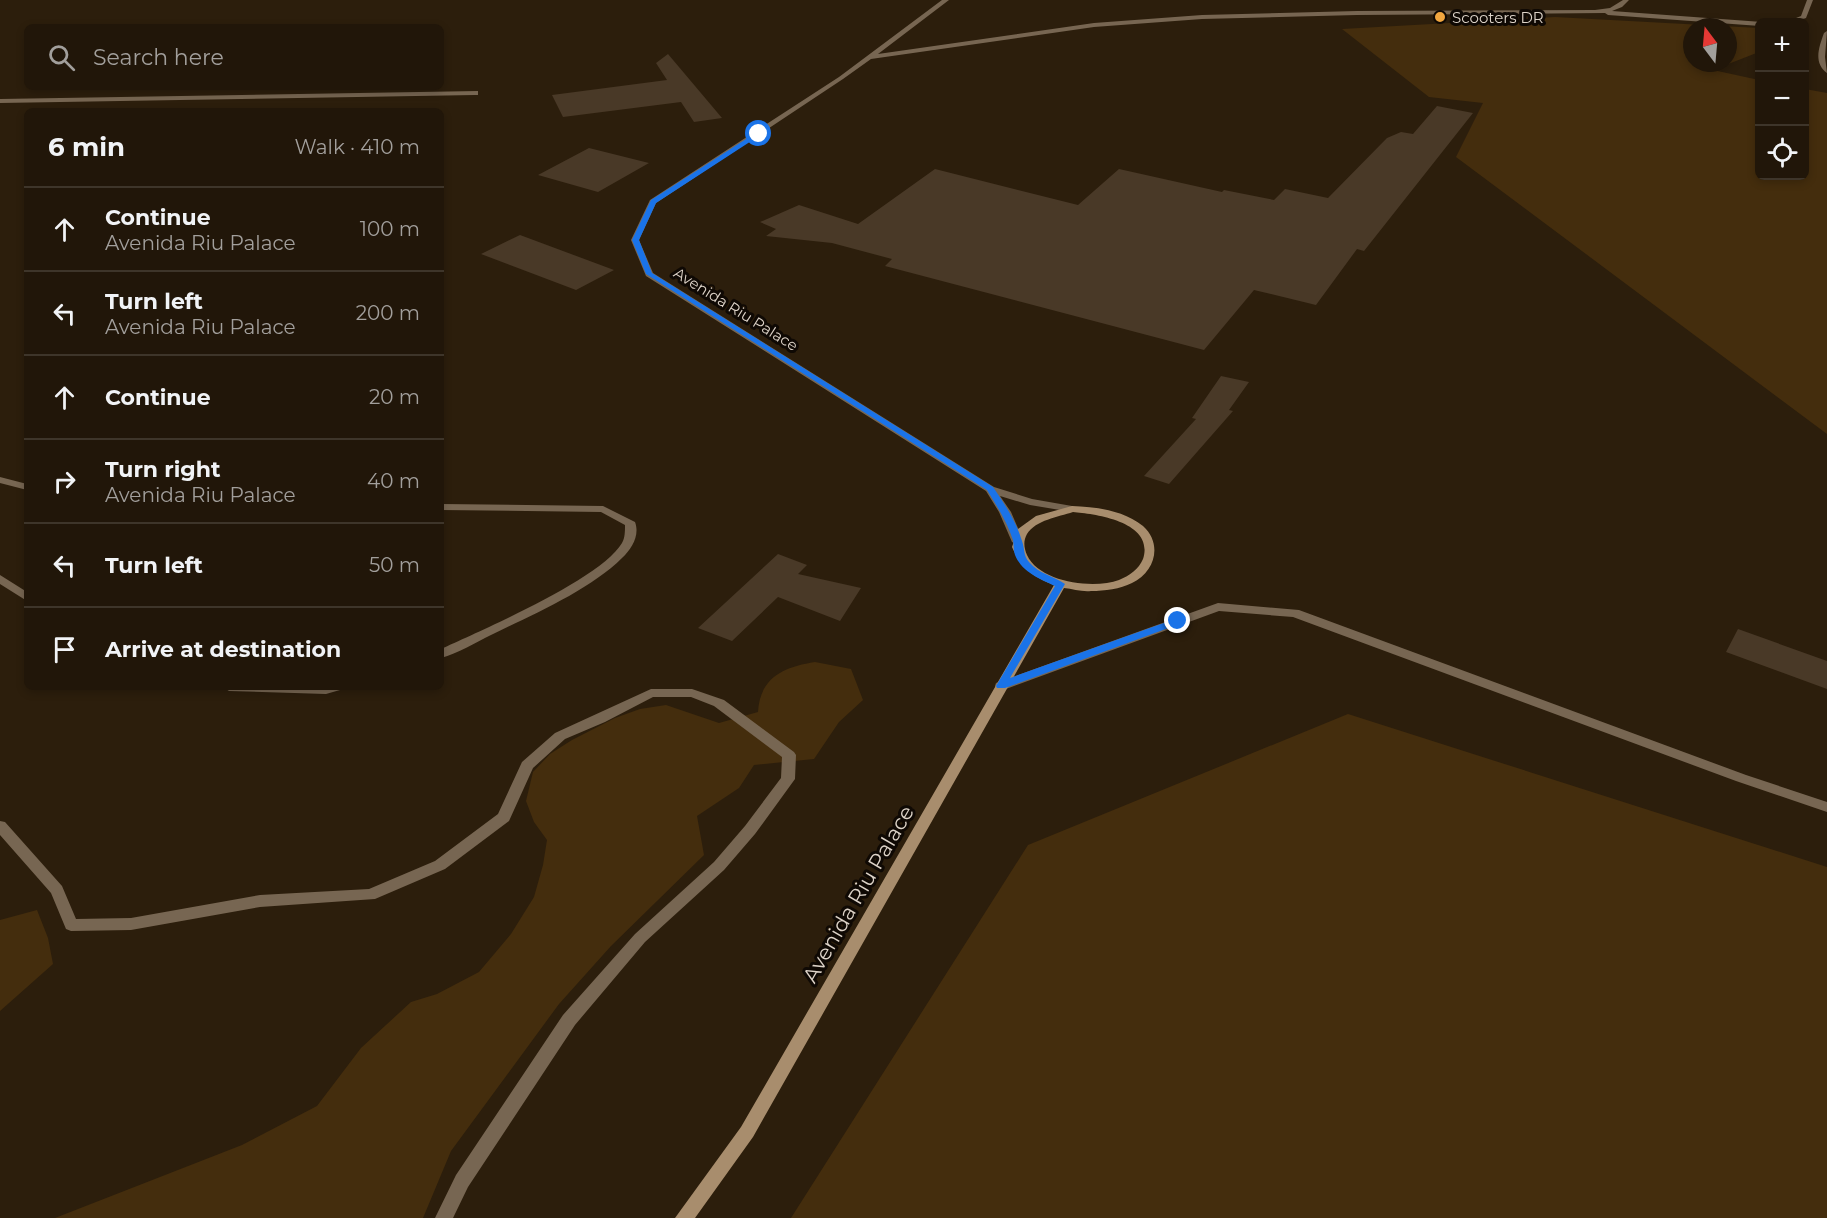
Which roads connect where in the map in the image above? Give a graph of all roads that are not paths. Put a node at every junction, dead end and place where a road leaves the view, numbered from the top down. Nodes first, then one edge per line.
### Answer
1 (946, 0) edge
2 (1494, 0) edge
3 (1626, 0) edge
4 (1810, 0) edge
5 (1363, 6) dead end
6 (1492, 12) junction
7 (1595, 12) junction
8 (1357, 13) junction
9 (1799, 18) edge
10 (1755, 24) edge
11 (1827, 33) edge
12 (868, 57) junction
13 (1827, 71) edge
14 (475, 93) dead end
15 (0, 101) edge
16 (0, 480) edge
17 (24, 486) edge
18 (990, 489) junction
19 (444, 507) edge
20 (1072, 509) junction
21 (1018, 542) junction
22 (0, 579) edge
23 (1060, 584) junction
24 (24, 595) edge
25 (444, 653) edge
26 (1001, 686) junction
27 (1827, 807) edge
28 (0, 826) edge
29 (444, 1218) edge
30 (684, 1218) edge

1 - 12 street, Avenida Riu Palace
2 - 6 street
3 - 7 street
4 - 9 street
5 - 8 street
6 - 7 street
6 - 8 street
7 - 10 street
8 - 12 street
11 - 13 street
12 - 18 street, Avenida Riu Palace
14 - 15 street
16 - 17 street
18 - 20 street, Avenida Riu Palace
18 - 21 street, Avenida Riu Palace
19 - 25 street
20 - 21 street
20 - 23 street
21 - 23 street
22 - 24 street
23 - 26 street, Avenida Riu Palace
26 - 27 street
26 - 30 street, Avenida Riu Palace
28 - 29 street

